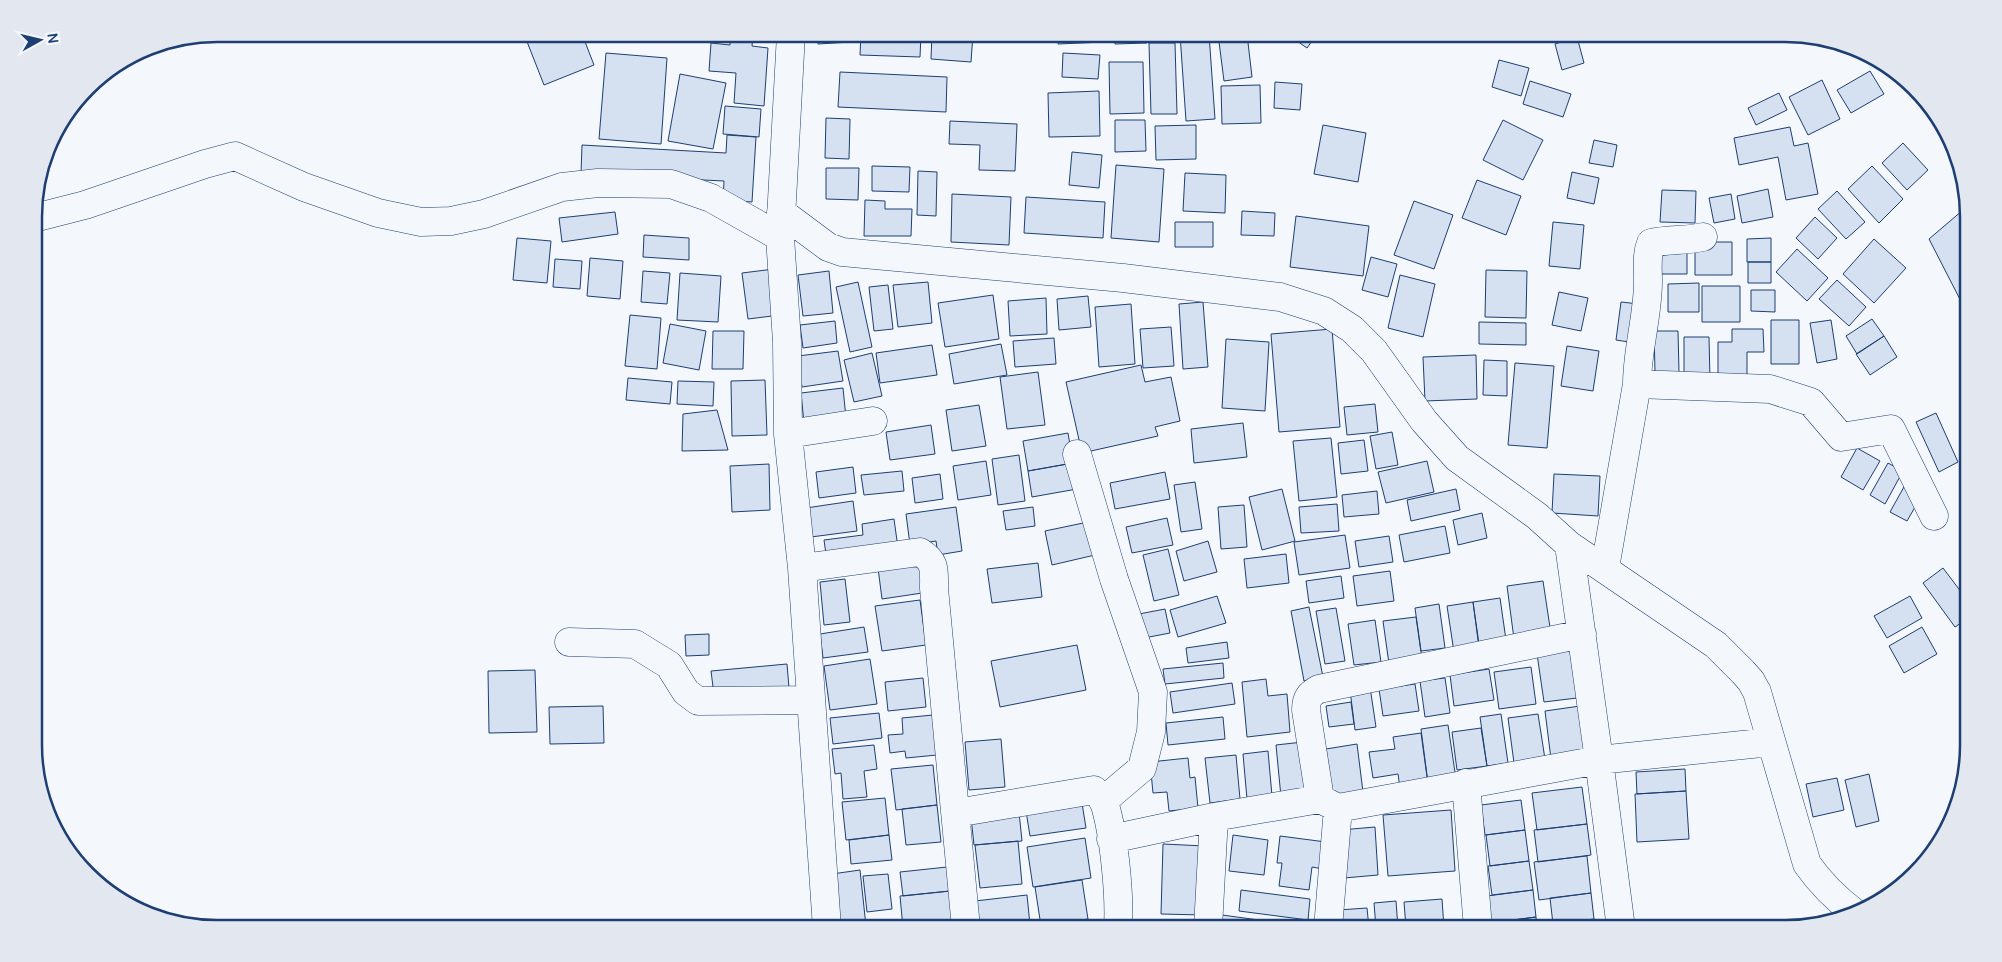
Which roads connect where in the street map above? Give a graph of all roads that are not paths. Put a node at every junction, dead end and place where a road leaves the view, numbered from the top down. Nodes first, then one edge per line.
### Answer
1 (791, 43) edge
2 (43, 216) edge
3 (781, 224) junction
4 (1703, 237) dead end
5 (1637, 384) junction
6 (873, 420) dead end
7 (788, 434) junction
8 (1077, 454) dead end
9 (1934, 516) dead end
10 (1568, 545) junction
11 (802, 568) junction
12 (1605, 568) junction
13 (1582, 634) junction
14 (569, 642) dead end
15 (810, 700) junction
16 (1771, 742) junction
17 (1599, 760) junction
18 (1466, 783) junction
19 (1103, 801) junction
20 (1329, 804) junction
21 (956, 813) junction
22 (1214, 817) junction
23 (1111, 840) junction
24 (1847, 907) edge
25 (1118, 919) edge
26 (1208, 919) edge
27 (1328, 919) edge
28 (1477, 919) edge
29 (1620, 919) edge
30 (826, 920) edge
31 (965, 920) edge

1 - 3 street
2 - 3 street
3 - 7 street
3 - 10 street
4 - 5 street
5 - 9 street
5 - 12 street
6 - 7 street
7 - 11 street
8 - 19 street
10 - 12 street
10 - 13 street
11 - 15 street
11 - 21 street
12 - 16 street
13 - 17 street
13 - 20 street
14 - 15 street
15 - 30 street
16 - 17 street
16 - 24 street
17 - 18 street
17 - 29 street
18 - 20 street
18 - 28 street
19 - 21 street
19 - 23 street
20 - 22 street
20 - 27 street
21 - 31 street
22 - 23 street
22 - 26 street
23 - 25 street

